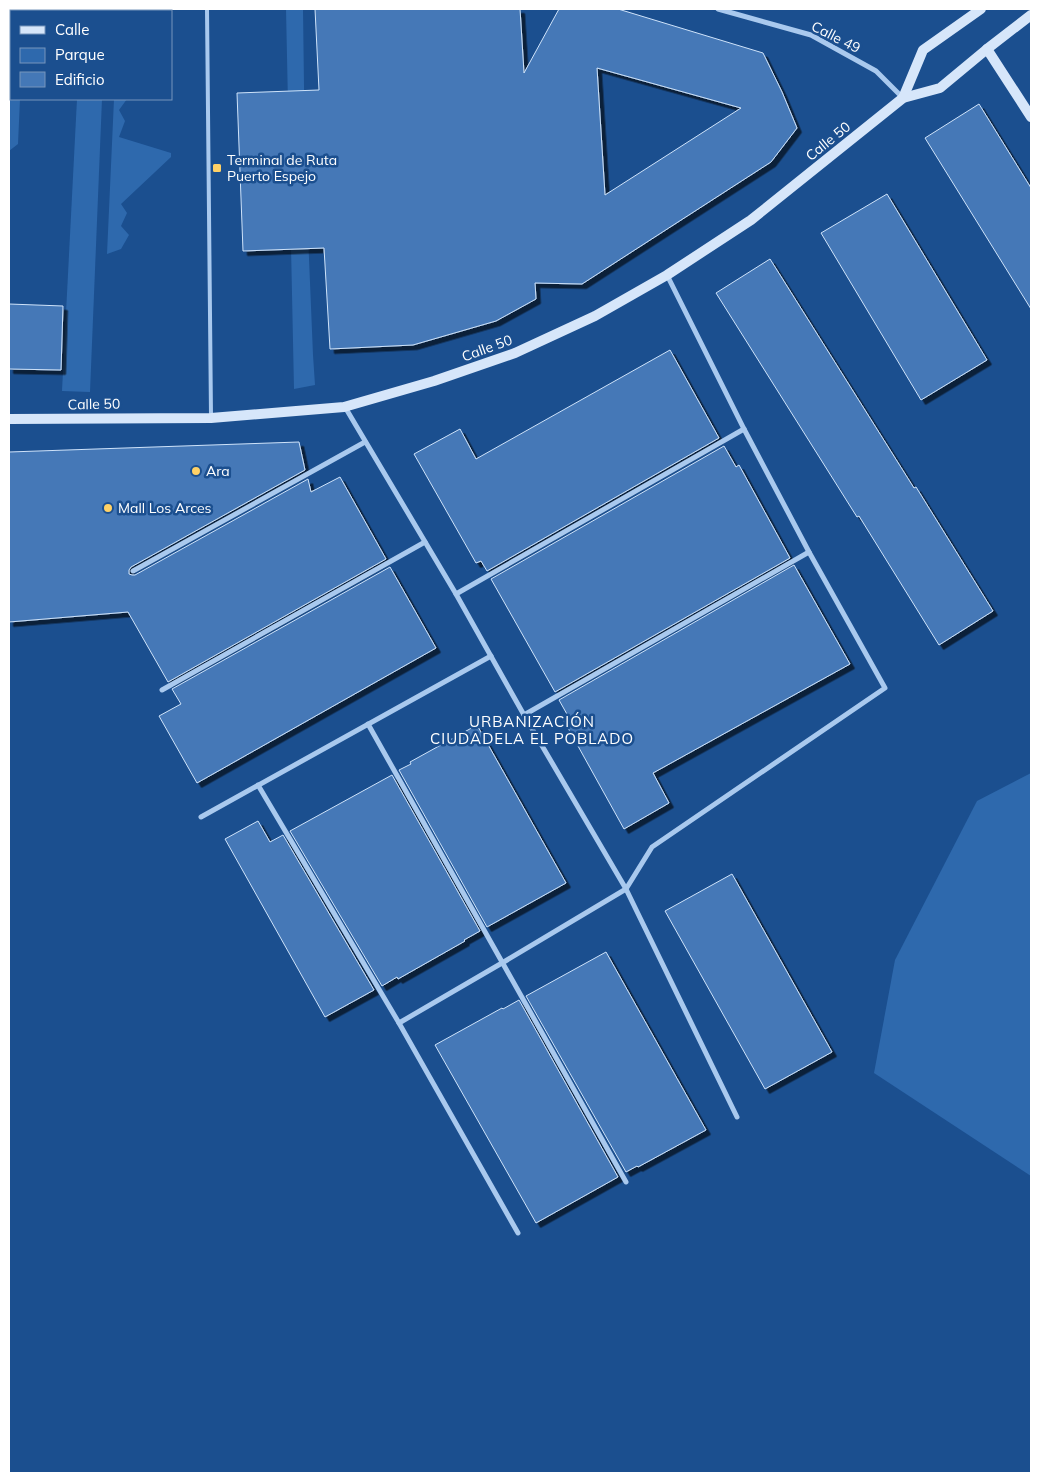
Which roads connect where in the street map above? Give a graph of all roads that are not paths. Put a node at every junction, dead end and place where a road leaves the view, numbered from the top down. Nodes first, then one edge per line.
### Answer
1 (207, 9) edge
2 (718, 9) edge
3 (981, 9) edge
4 (1031, 15) edge
5 (987, 49) junction
6 (903, 98) junction
7 (1031, 117) edge
8 (667, 275) junction
9 (344, 407) junction
10 (211, 418) junction
11 (9, 419) edge
12 (744, 429) junction
13 (365, 442) junction
14 (425, 542) junction
15 (809, 552) junction
16 (133, 571) dead end
17 (456, 594) junction
18 (491, 656) junction
19 (162, 690) dead end
20 (524, 716) junction
21 (368, 724) junction
22 (258, 785) junction
23 (201, 817) dead end
24 (626, 889) junction
25 (502, 963) junction
26 (399, 1023) junction
27 (737, 1117) dead end
28 (626, 1182) dead end
29 (518, 1233) dead end

1 - 10 lane
2 - 6 street, Calle 49
3 - 6 main road, Calle 50
4 - 5 main road, Calle 50
5 - 6 main road, Calle 50
5 - 7 main road
6 - 8 main road, Calle 50
8 - 9 main road, Calle 50
8 - 12 street
9 - 10 main road, Calle 50
9 - 13 street
10 - 11 main road, Calle 50
12 - 15 street
12 - 17 street
13 - 14 street
13 - 16 street
14 - 17 street
14 - 19 street
15 - 20 street
15 - 24 street
17 - 18 street
18 - 20 street
18 - 21 street
20 - 24 street
21 - 22 street
21 - 25 street
22 - 23 street
22 - 26 street
24 - 25 street
24 - 27 street
25 - 26 street
25 - 28 street
26 - 29 street

